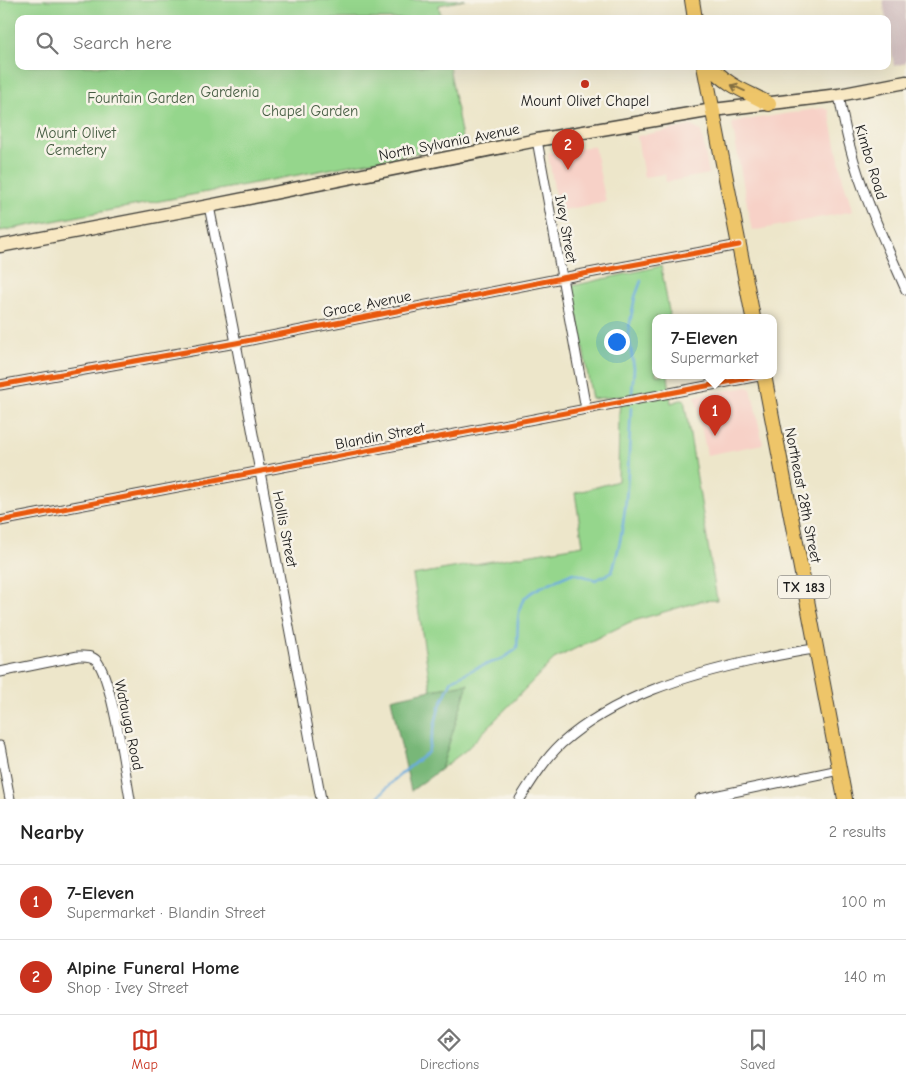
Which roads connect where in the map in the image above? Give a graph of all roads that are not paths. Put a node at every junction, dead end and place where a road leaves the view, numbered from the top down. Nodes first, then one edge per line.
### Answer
1 (692, 0) edge
2 (694, 15) edge
3 (705, 70) edge
4 (714, 70) edge
5 (906, 82) edge
6 (838, 95) junction
7 (769, 104) junction
8 (713, 110) junction
9 (537, 140) junction
10 (209, 206) junction
11 (739, 245) junction
12 (0, 246) edge
13 (562, 278) junction
14 (906, 290) edge
15 (752, 314) edge
16 (236, 343) junction
17 (744, 379) edge
18 (765, 379) edge
19 (0, 385) edge
20 (586, 410) junction
21 (261, 472) junction
22 (0, 521) edge
23 (816, 648) junction
24 (0, 672) edge
25 (0, 746) edge
26 (840, 770) junction
27 (10, 799) edge
28 (130, 799) edge
29 (321, 799) edge
30 (520, 799) edge
31 (700, 799) edge
32 (845, 799) edge

1 - 2 main road
3 - 8 main road
7 -> 4 main road
5 - 6 main road, North Sylvania Avenue
6 - 7 main road, North Sylvania Avenue
6 - 14 street, Kimbo Road
7 - 8 main road, North Sylvania Avenue
8 - 9 main road, North Sylvania Avenue
8 - 11 main road
9 - 10 main road, North Sylvania Avenue
9 - 13 street, Ivey Street
10 - 12 main road, North Sylvania Avenue
10 - 16 street, Hollis Street
11 - 13 street, Grace Avenue
11 - 15 main road
13 - 16 street, Grace Avenue
13 - 20 street, Ivey Street
16 - 19 street, Grace Avenue
16 - 21 street, Hollis Street
17 - 20 street, Blandin Street
18 - 23 main road, Northeast 28th Street / TX 183
20 - 21 street, Blandin Street
21 - 22 street, Blandin Street
21 - 29 street, Hollis Street
23 - 26 main road, Northeast 28th Street / TX 183
23 - 30 street
24 - 28 street, Watauga Road
25 - 27 street
26 - 31 street
26 - 32 main road, Northeast 28th Street / TX 183

